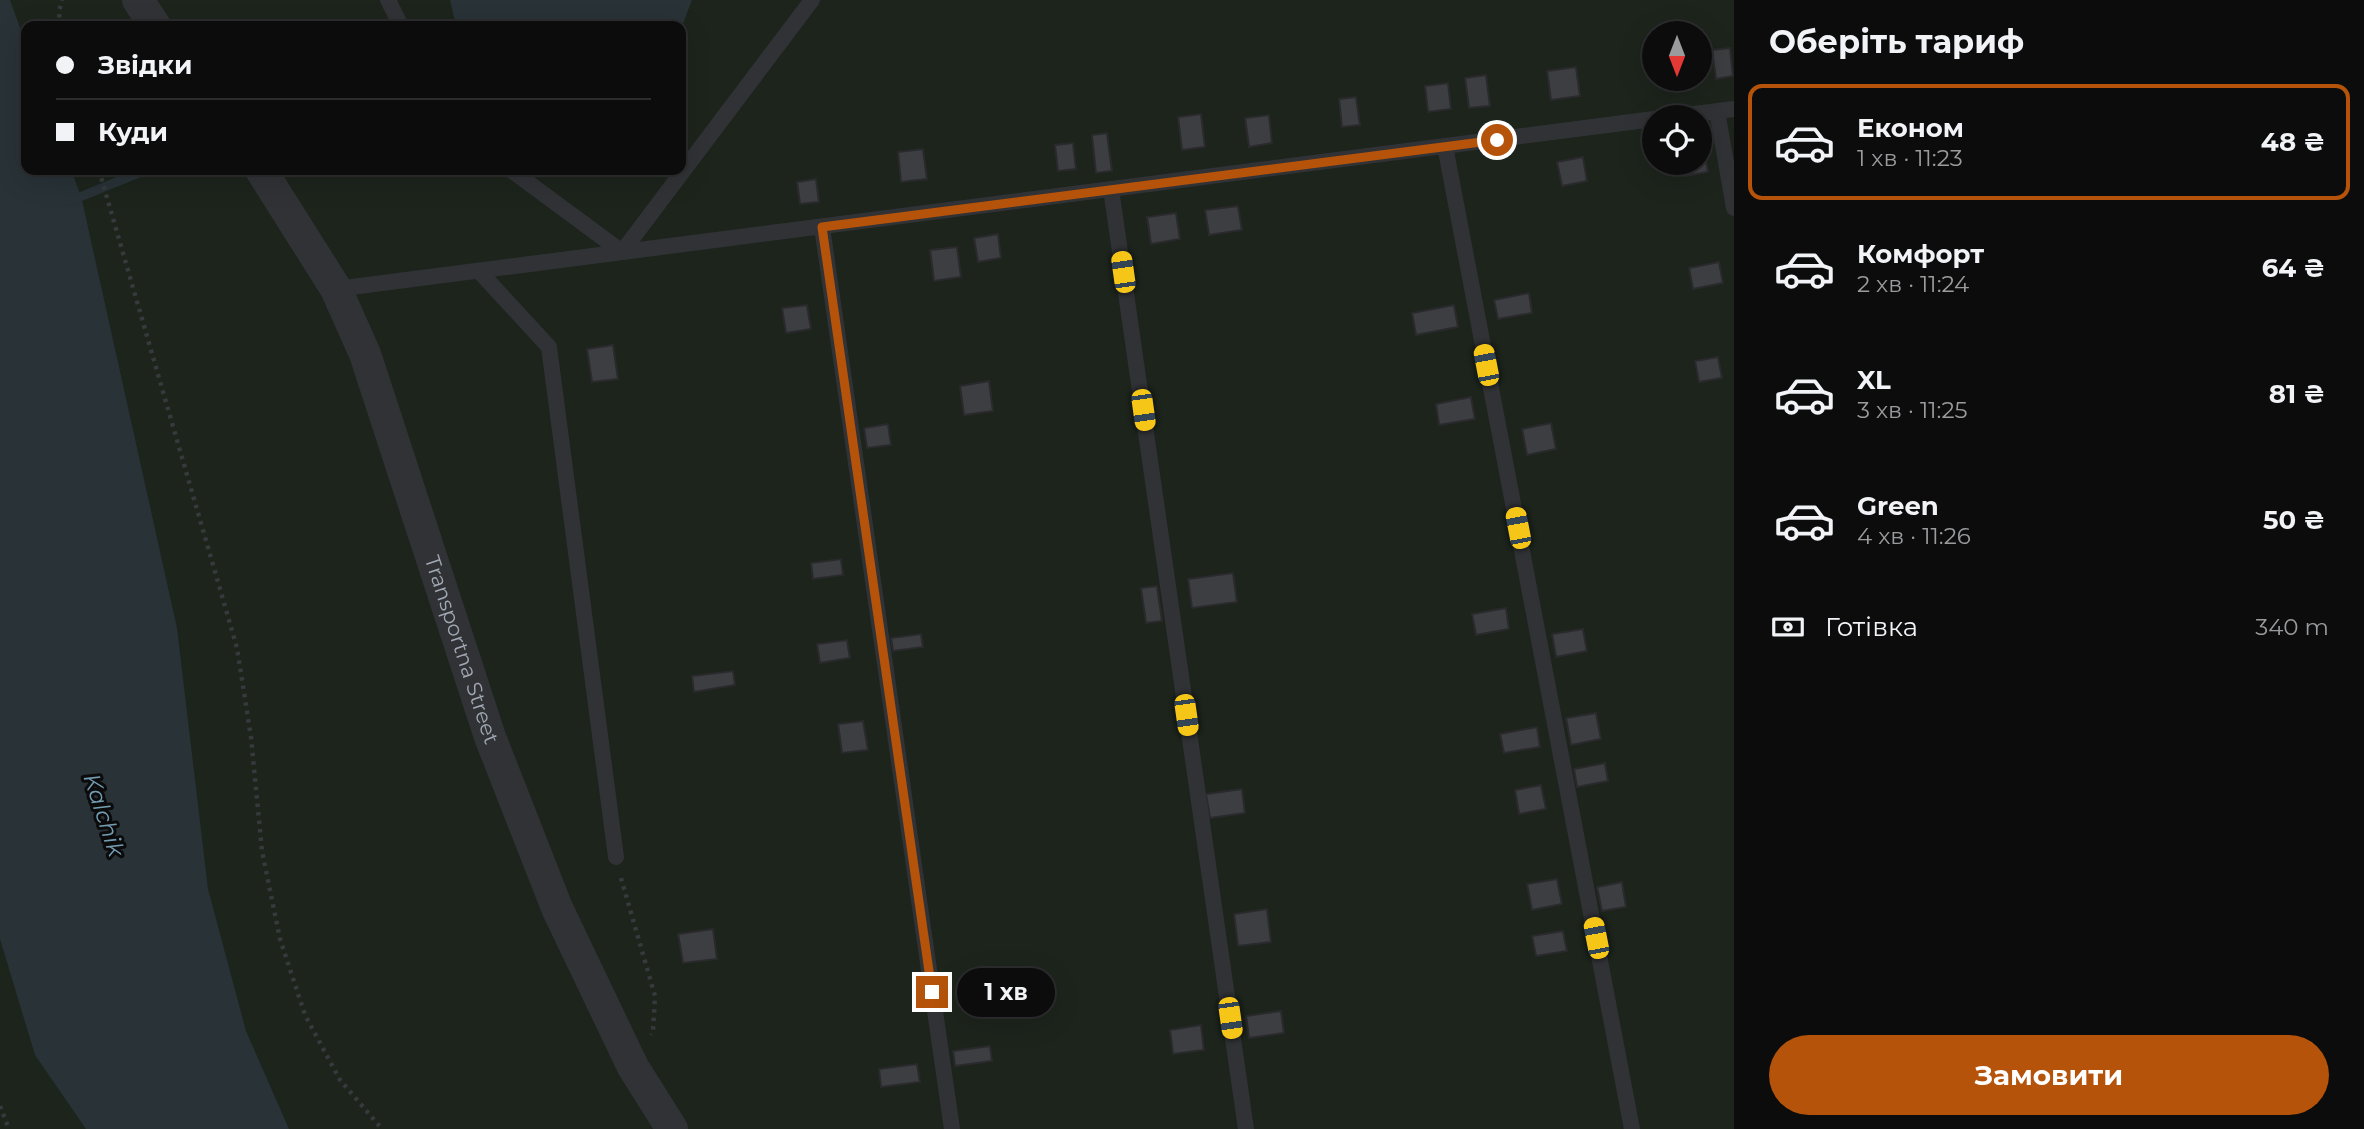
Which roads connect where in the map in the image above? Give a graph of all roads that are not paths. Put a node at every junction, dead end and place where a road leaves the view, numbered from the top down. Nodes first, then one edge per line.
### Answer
1 (138, 0) edge
2 (388, 0) edge
3 (812, 0) edge
4 (152, 21) edge
5 (398, 21) edge
6 (1726, 110) edge
7 (1642, 121) edge
8 (1445, 146) junction
9 (686, 167) edge
10 (264, 175) edge
11 (518, 175) edge
12 (680, 175) edge
13 (1111, 189) junction
14 (1734, 208) edge
15 (822, 227) junction
16 (622, 252) junction
17 (479, 271) junction
18 (336, 289) junction
19 (615, 857) road end
20 (672, 1129) edge
21 (952, 1129) edge
22 (1246, 1129) edge
23 (1632, 1129) edge

1 - 4 street
2 - 5 lane
3 - 9 lane
6 - 14 lane
7 - 8 lane
8 - 13 lane
8 - 23 lane
10 - 18 street, Transportna Street
11 - 16 lane
12 - 16 lane
13 - 15 lane
13 - 22 lane
15 - 16 lane
15 - 21 lane
16 - 17 lane
17 - 18 lane
17 - 19 lane
18 - 20 street, Transportna Street

